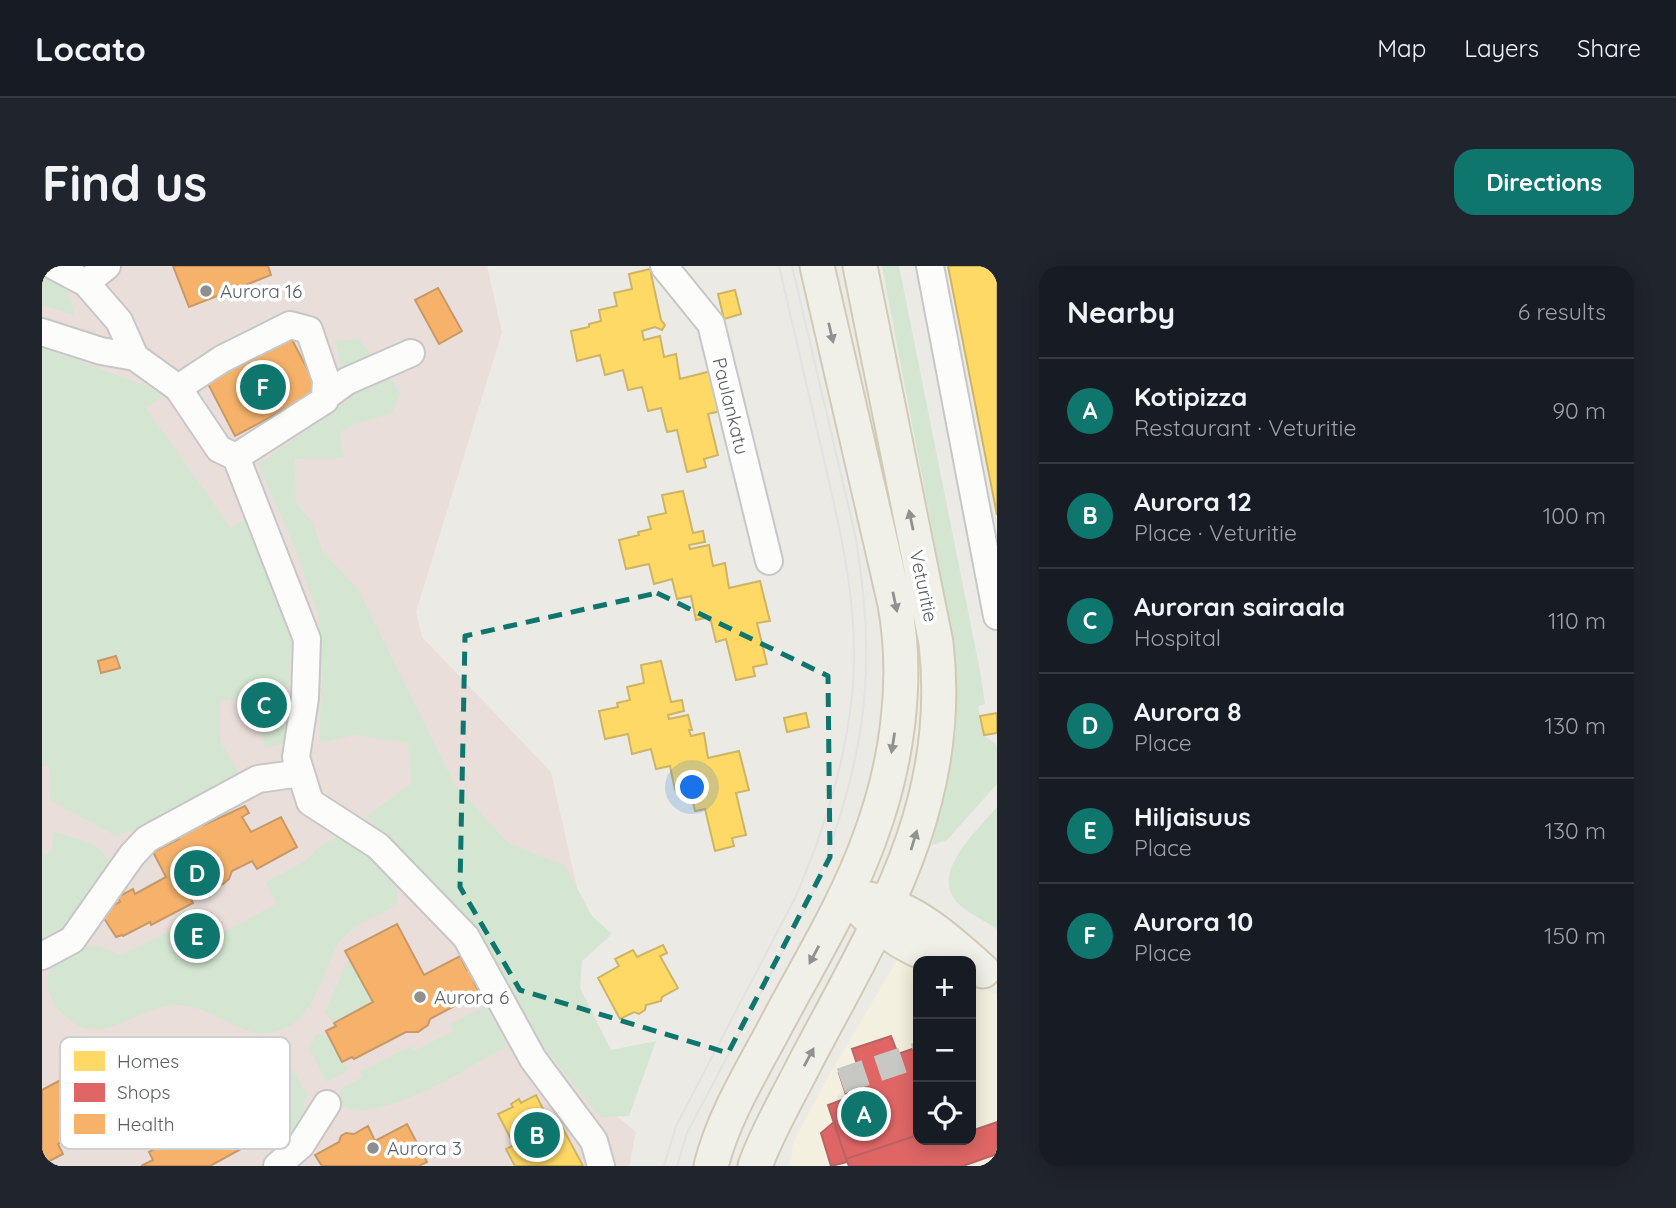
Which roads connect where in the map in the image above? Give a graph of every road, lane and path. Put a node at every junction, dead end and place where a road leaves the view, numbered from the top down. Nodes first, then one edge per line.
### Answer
1 (54, 266) edge
2 (107, 266) edge
3 (664, 266) edge
4 (817, 266) edge
5 (860, 266) edge
6 (930, 266) edge
7 (86, 284) junction
8 (42, 332) edge
9 (411, 353) dead end
10 (135, 357) junction
11 (178, 388) junction
12 (326, 397) junction
13 (236, 457) junction
14 (769, 561) dead end
15 (997, 616) edge
16 (301, 773) junction
17 (846, 895) junction
18 (883, 915) junction
19 (42, 956) edge
20 (932, 956) edge
21 (984, 973) edge
22 (327, 1104) dead end
23 (277, 1166) edge
24 (601, 1166) edge
25 (712, 1166) edge
26 (755, 1166) edge

1 - 7 lane
2 - 7 lane
3 - 14 lane, Paulankatu
4 -> 17 main road, Veturitie
18 -> 5 main road, Veturitie
6 - 15 lane
7 - 10 lane
8 - 10 lane
9 - 12 lane
10 - 11 lane
11 - 12 lane
11 - 13 lane
12 - 13 lane
13 - 16 lane
16 - 19 lane
16 - 24 lane
17 - 18 main road
17 -> 25 main road, Veturitie
18 - 20 main road
18 - 21 main road
26 -> 18 main road, Veturitie
22 - 23 lane

